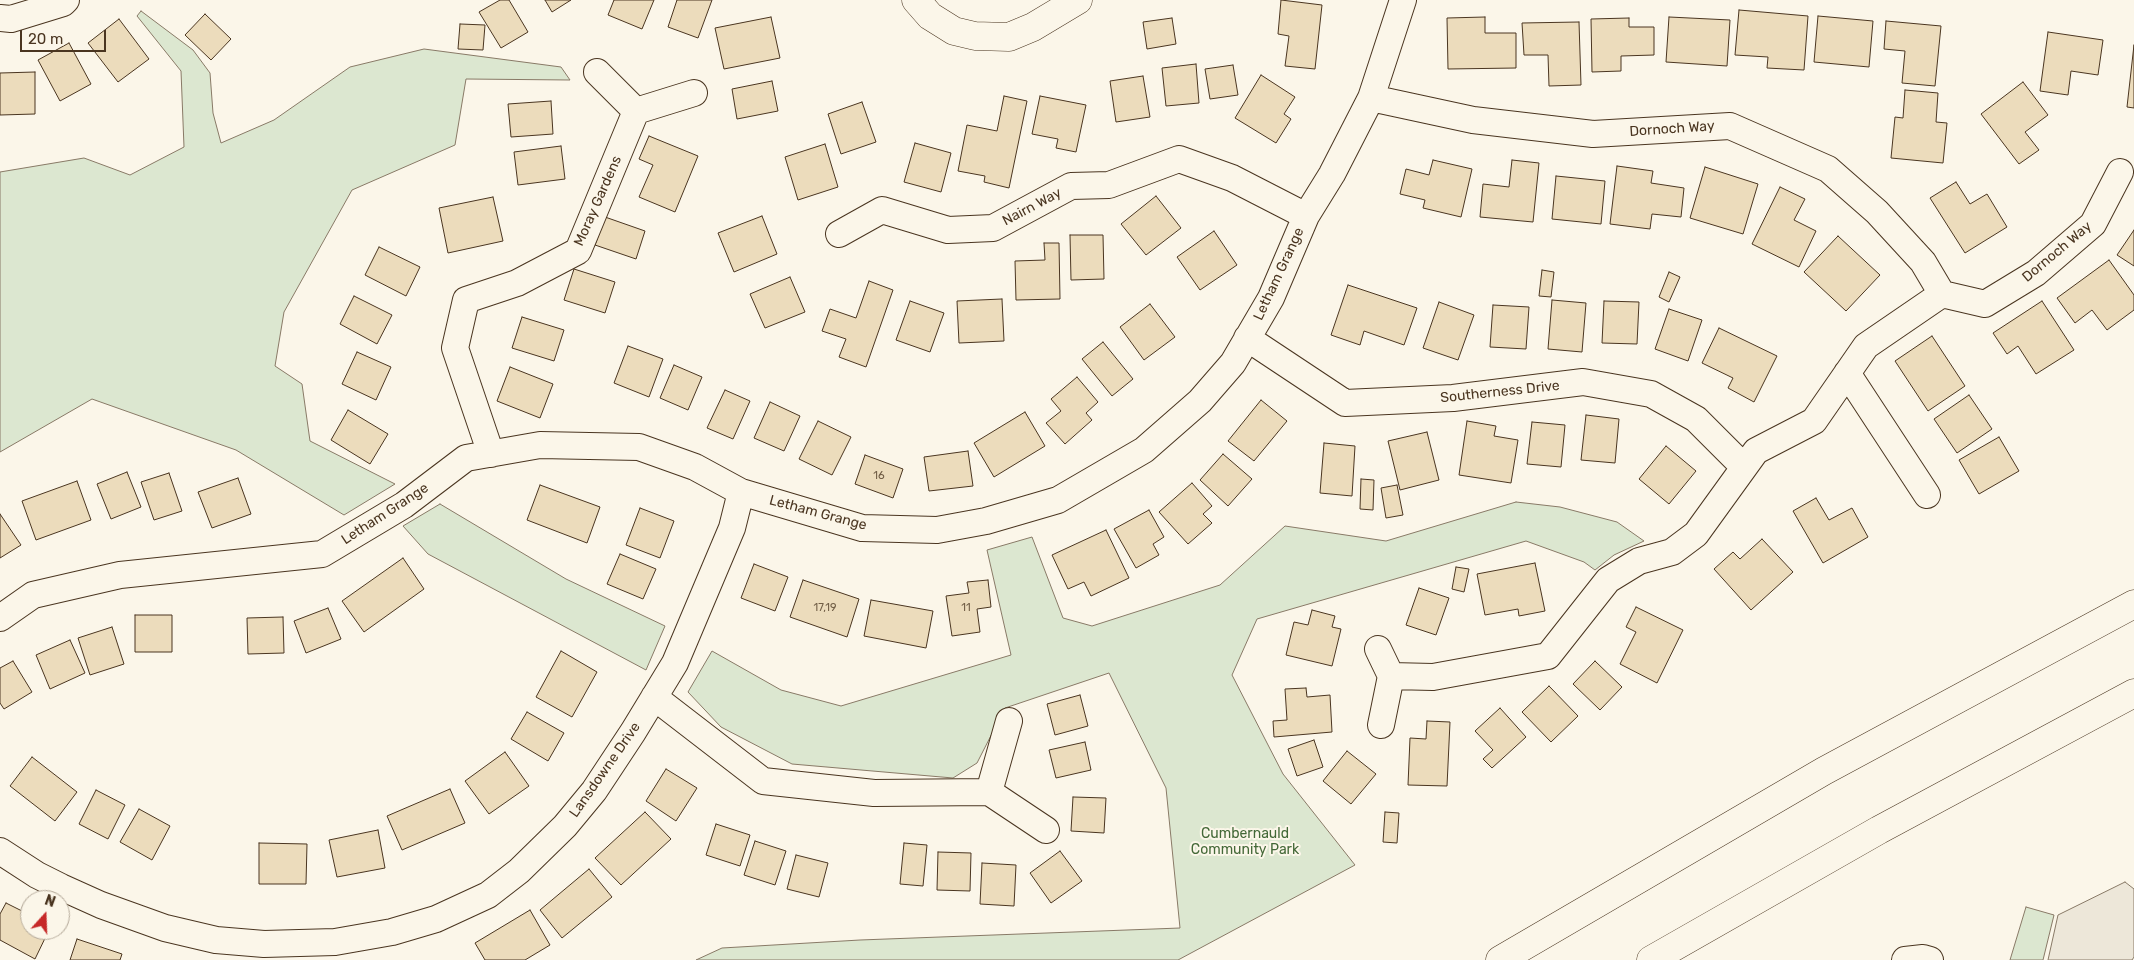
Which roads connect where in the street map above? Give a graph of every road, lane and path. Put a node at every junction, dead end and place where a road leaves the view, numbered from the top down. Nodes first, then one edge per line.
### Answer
1 (66, 0) edge
2 (916, 0) edge
3 (1078, 0) edge
4 (1403, 0) edge
5 (0, 18) edge
6 (597, 72) dead end
7 (694, 93) dead end
8 (1371, 98) junction
9 (636, 111) junction
10 (2120, 172) dead end
11 (1306, 216) junction
12 (840, 234) dead end
13 (1942, 294) junction
14 (1247, 338) junction
15 (1847, 373) junction
16 (491, 454) junction
17 (1744, 467) junction
18 (741, 492) junction
19 (1927, 495) dead end
20 (2134, 604) edge
21 (0, 618) edge
22 (1378, 649) dead end
23 (1391, 676) junction
24 (2134, 693) edge
25 (654, 697) junction
26 (1009, 721) dead end
27 (1381, 725) dead end
28 (988, 792) junction
29 (1046, 830) dead end
30 (0, 851) edge
31 (1500, 960) edge
32 (1652, 960) edge
33 (1905, 960) edge
34 (1930, 960) edge

1 - 5 street
2 - 3 main road
4 - 8 street, Letham Grange
6 - 9 street
7 - 9 street
8 - 11 street, Letham Grange
8 - 13 street, Dornoch Way
9 - 16 street, Moray Gardens
10 - 13 street, Dornoch Way
11 - 12 street, Nairn Way
11 - 14 street, Letham Grange
13 - 15 street
14 - 17 street, Southerness Drive
14 - 18 street, Letham Grange
15 - 17 street
15 - 19 street
16 - 18 street, Letham Grange
16 - 21 street, Letham Grange
17 - 23 street
18 - 25 street, Lansdowne Drive
20 - 31 main road
22 - 23 street
23 - 27 street
24 - 32 main road
25 - 28 street
25 - 30 street, Lansdowne Drive
26 - 28 street
28 - 29 street
33 - 34 street

